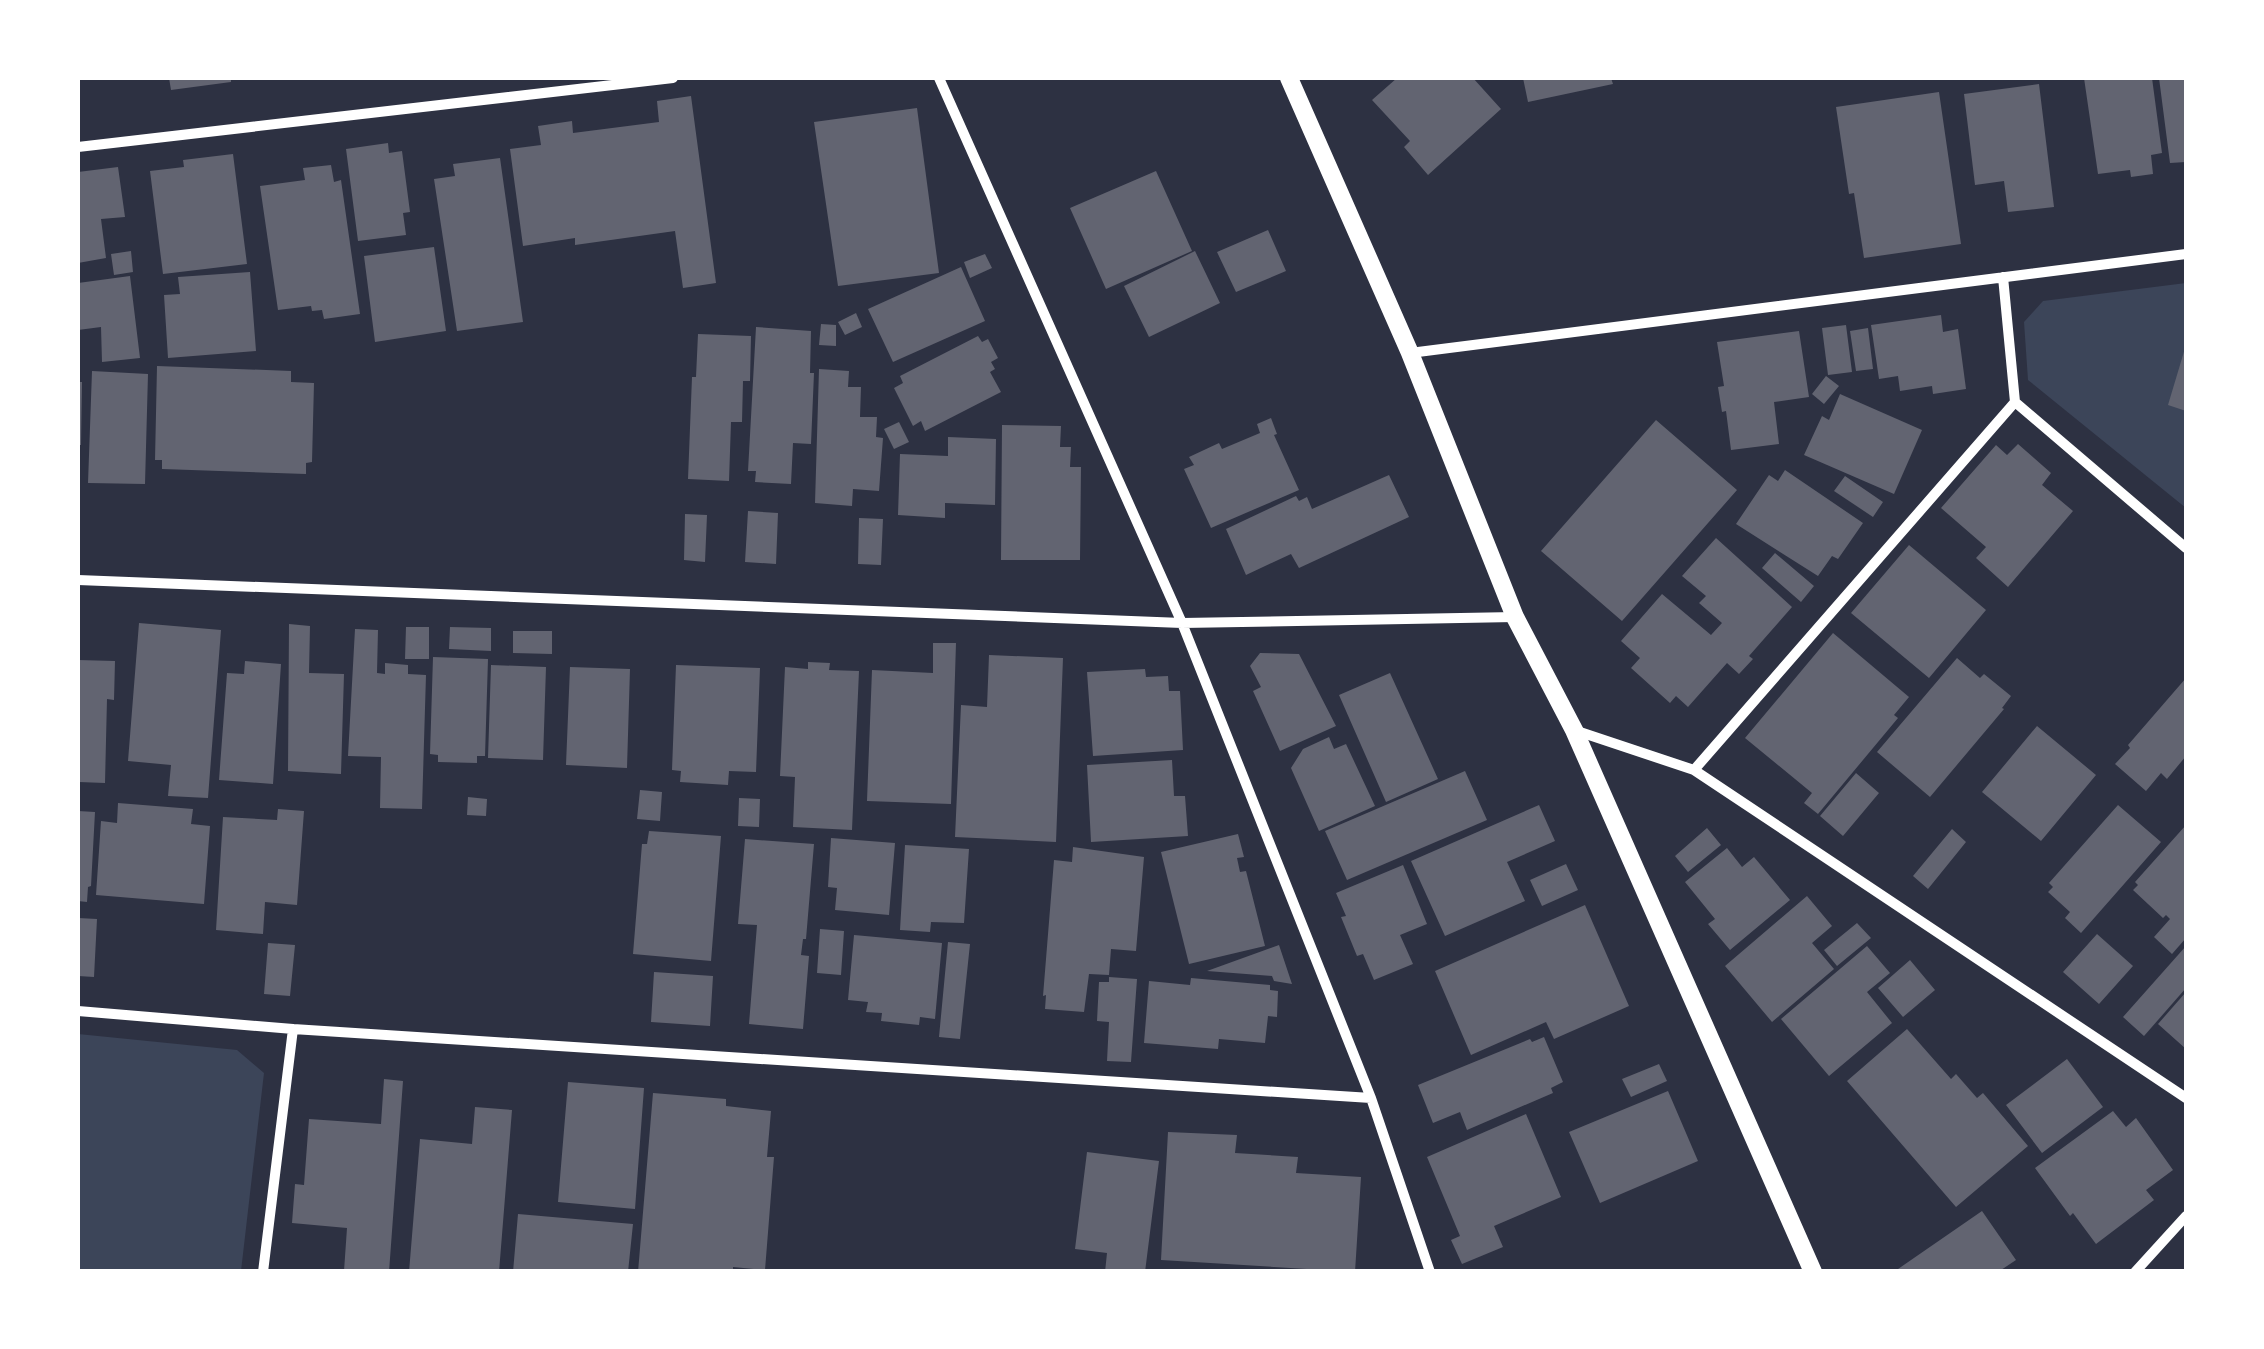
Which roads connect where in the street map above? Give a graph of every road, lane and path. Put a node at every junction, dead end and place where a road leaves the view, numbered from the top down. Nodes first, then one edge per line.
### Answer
1 (672, 78) edge
2 (939, 78) edge
3 (1289, 78) edge
4 (78, 147) edge
5 (2186, 254) edge
6 (2003, 278) junction
7 (1410, 353) junction
8 (2015, 402) junction
9 (2186, 548) edge
10 (78, 580) edge
11 (1515, 618) junction
12 (1182, 623) junction
13 (1574, 730) junction
14 (1694, 770) junction
15 (78, 1010) edge
16 (293, 1029) junction
17 (1372, 1098) junction
18 (2186, 1098) edge
19 (2186, 1216) edge
20 (263, 1272) edge
21 (1430, 1272) edge
22 (1813, 1272) edge
23 (2135, 1272) edge

1 - 4 street
2 - 12 street
3 - 7 street
5 - 6 street
6 - 7 street
6 - 8 street
7 - 11 street
8 - 9 street
8 - 14 street
10 - 12 street
11 - 12 street
11 - 13 street
12 - 17 street
13 - 14 street
13 - 22 street
14 - 18 street
15 - 16 street
16 - 17 street
16 - 20 street
17 - 21 street
19 - 23 street

